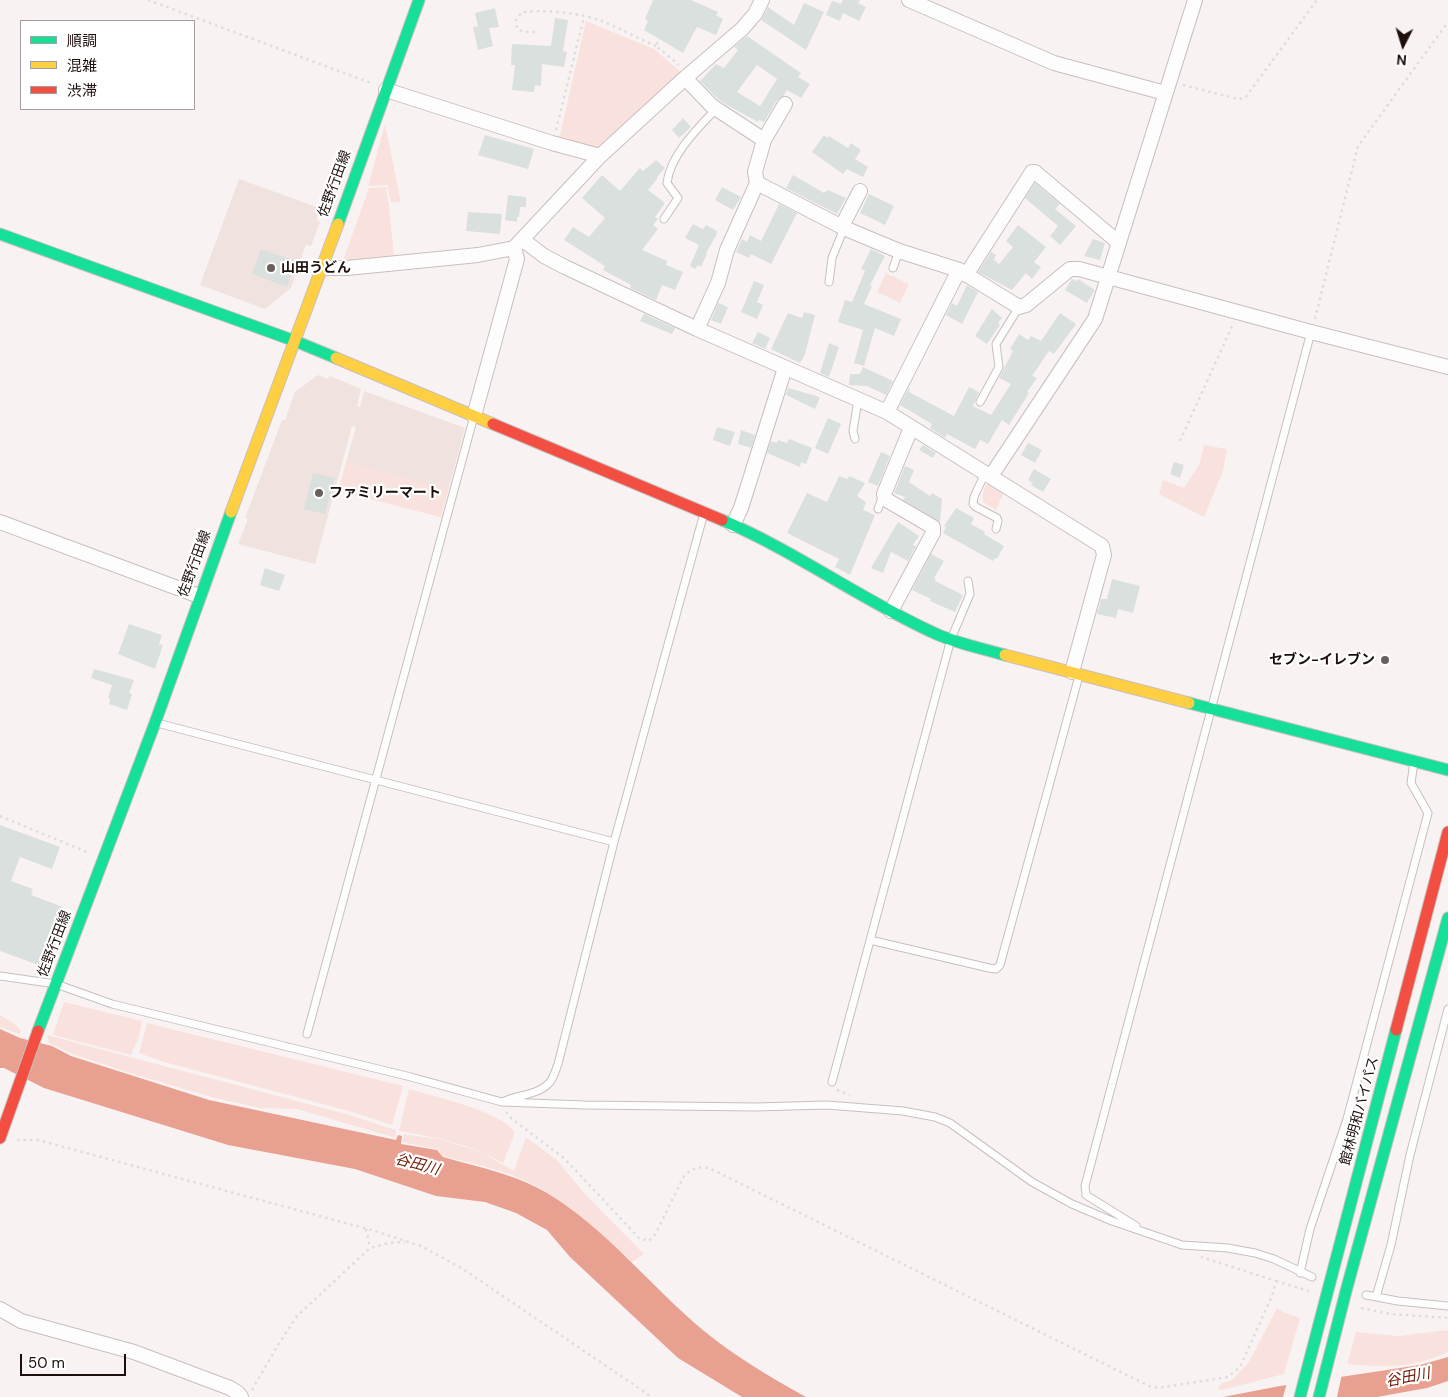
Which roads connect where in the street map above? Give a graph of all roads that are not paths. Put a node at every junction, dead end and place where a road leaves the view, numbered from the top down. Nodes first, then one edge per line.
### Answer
1 (419, 0) edge
2 (762, 0) edge
3 (909, 0) edge
4 (1195, 0) edge
5 (688, 76) junction
6 (1167, 87) junction
7 (386, 89) junction
8 (785, 104) dead end
9 (716, 109) junction
10 (764, 140) junction
11 (600, 156) junction
12 (757, 183) junction
13 (860, 191) dead end
14 (664, 219) dead end
15 (843, 227) junction
16 (0, 234) edge
17 (1119, 243) junction
18 (519, 244) junction
19 (899, 251) junction
20 (320, 268) junction
21 (893, 268) dead end
22 (962, 272) junction
23 (1109, 276) junction
24 (829, 282) dead end
25 (1019, 307) junction
26 (697, 329) junction
27 (1311, 332) junction
28 (294, 341) junction
29 (1448, 367) edge
30 (785, 368) junction
31 (858, 400) junction
32 (980, 402) dead end
33 (887, 412) junction
34 (474, 416) junction
35 (911, 428) junction
36 (855, 438) dead end
37 (988, 474) junction
38 (884, 494) junction
39 (878, 509) dead end
40 (704, 513) junction
41 (0, 522) edge
42 (733, 525) junction
43 (996, 529) dead end
44 (968, 582) dead end
45 (200, 596) junction
46 (891, 611) junction
47 (951, 639) junction
48 (1076, 673) junction
49 (1211, 709) junction
50 (155, 723) junction
51 (1414, 762) junction
52 (1448, 770) edge
53 (377, 779) junction
54 (1448, 832) edge
55 (614, 842) junction
56 (1448, 918) edge
57 (870, 940) junction
58 (0, 976) edge
59 (54, 988) junction
60 (1448, 1009) edge
61 (307, 1034) dead end
62 (832, 1082) dead end
63 (502, 1102) junction
64 (1, 1136) edge
65 (1145, 1232) junction
66 (1300, 1273) junction
67 (1312, 1277) dead end
68 (1366, 1295) dead end
69 (1376, 1297) junction
70 (1448, 1306) edge
71 (0, 1309) edge
72 (246, 1394) edge
73 (1300, 1397) edge
74 (1319, 1397) edge

1 - 7 main road, 佐野行田線
2 - 5 street
3 - 6 street
4 - 6 street
5 - 9 street
5 - 11 street
6 - 17 street
7 - 11 street
7 - 20 main road, 佐野行田線
8 - 10 street
9 - 10 street
9 - 14 lane
10 - 12 street
11 - 18 street
12 - 15 street
12 - 26 street
13 - 15 street
15 - 19 street
15 - 24 lane
16 - 28 main road
17 - 22 street
17 - 23 street
18 - 20 street
18 - 26 street
18 - 34 street
19 - 21 lane
19 - 22 street
20 - 28 main road, 佐野行田線
22 - 25 street
22 - 33 street
23 - 25 street
23 - 27 street
23 - 37 street
25 - 32 lane
26 - 30 street
27 - 29 street
27 - 49 lane
28 - 34 main road
28 - 45 main road, 佐野行田線
30 - 31 street
30 - 42 street
31 - 33 street
31 - 36 lane
33 - 35 street
34 - 40 main road
34 - 53 lane
35 - 37 street
35 - 38 street
37 - 43 lane
37 - 48 street
38 - 39 lane
38 - 46 street
40 - 42 main road
40 - 55 lane
41 - 45 street
42 - 46 main road
44 - 47 lane
45 - 50 main road, 佐野行田線
46 - 47 main road
47 - 48 main road
47 - 57 lane
48 - 49 main road
48 - 57 lane
49 - 51 main road
49 - 65 lane
50 - 53 lane
50 - 59 main road, 佐野行田線
51 - 52 main road
51 - 66 lane
53 - 55 lane
53 - 61 lane
54 - 73 main road, 館林明和バイパス
55 - 63 lane
56 - 74 main road
57 - 62 lane
58 - 59 lane
59 - 63 lane
59 - 64 main road, 佐野行田線
60 - 69 lane
63 - 65 lane
65 - 66 lane
66 - 67 lane
68 - 69 lane
69 - 70 lane
71 - 72 street

